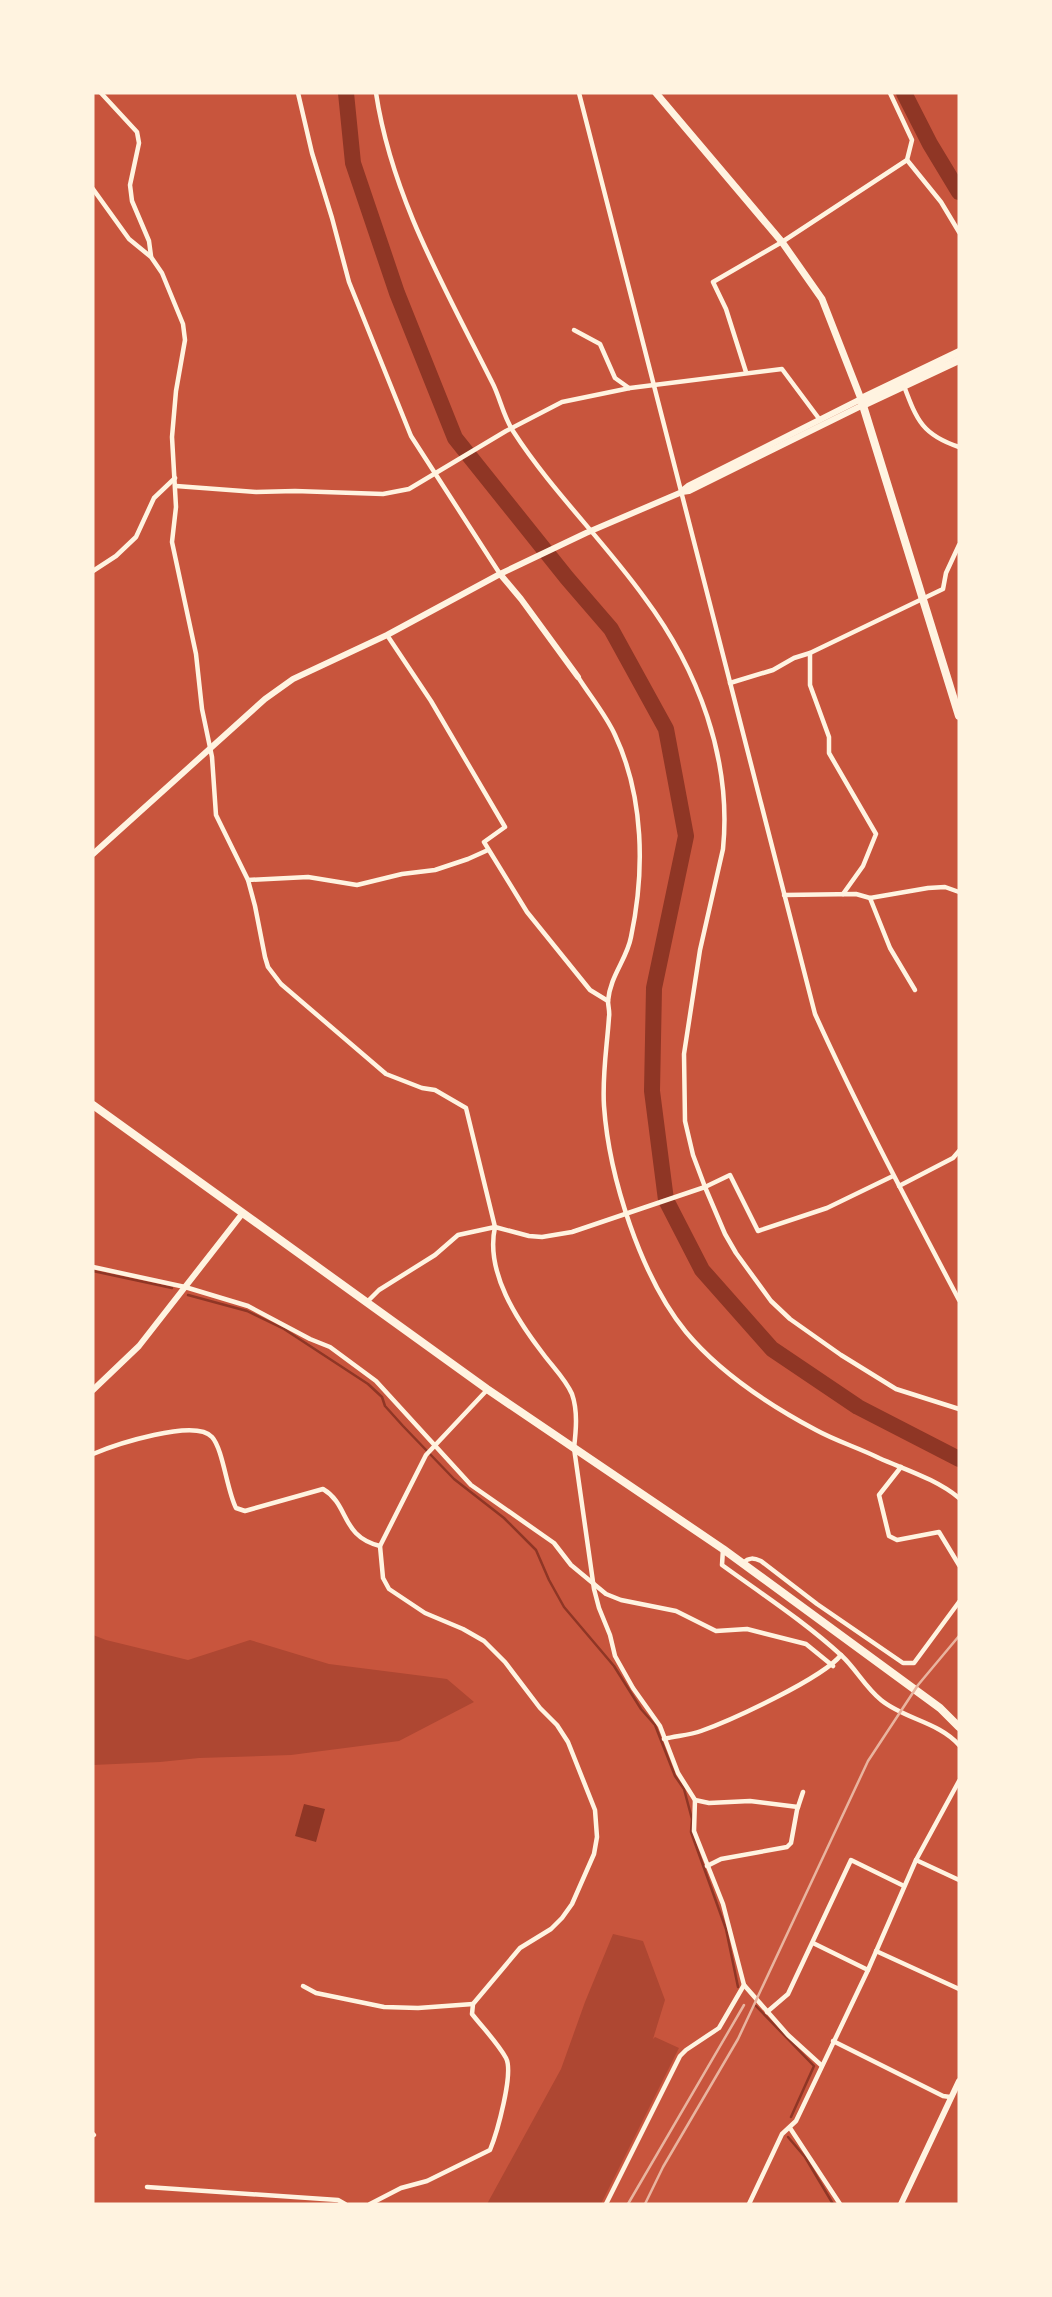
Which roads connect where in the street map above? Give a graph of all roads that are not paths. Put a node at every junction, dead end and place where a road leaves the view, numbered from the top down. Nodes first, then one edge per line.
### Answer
1 (101, 93) edge
2 (298, 93) edge
3 (376, 93) edge
4 (579, 93) edge
5 (656, 93) edge
6 (890, 93) edge
7 (907, 160) junction
8 (93, 189) edge
9 (959, 232) edge
10 (782, 242) junction
11 (151, 257) junction
12 (573, 330) dead end
13 (959, 352) edge
14 (959, 360) edge
15 (746, 372) junction
16 (654, 386) junction
17 (903, 386) junction
18 (630, 388) junction
19 (862, 402) junction
20 (820, 420) junction
21 (508, 430) junction
22 (959, 447) edge
23 (438, 471) junction
24 (176, 477) junction
25 (176, 486) junction
26 (682, 492) junction
27 (588, 532) junction
28 (959, 545) edge
29 (93, 571) edge
30 (500, 574) junction
31 (923, 598) junction
32 (387, 635) junction
33 (810, 653) junction
34 (578, 677) joint
35 (730, 683) junction
36 (959, 716) edge
37 (209, 750) junction
38 (488, 850) junction
39 (93, 854) edge
40 (248, 880) junction
41 (959, 892) edge
42 (843, 894) junction
43 (784, 895) junction
44 (870, 898) junction
45 (915, 990) dead end
46 (608, 1000) junction
47 (93, 1105) edge
48 (959, 1151) edge
49 (893, 1176) junction
50 (705, 1186) junction
51 (899, 1186) junction
52 (627, 1212) junction
53 (242, 1214) junction
54 (495, 1227) junction
55 (93, 1267) edge
56 (185, 1287) junction
57 (959, 1300) edge
58 (368, 1301) junction
59 (487, 1389) junction
60 (93, 1390) edge
61 (959, 1409) edge
62 (435, 1444) junction
63 (573, 1448) junction
64 (93, 1454) edge
65 (901, 1467) junction
66 (959, 1498) edge
67 (380, 1546) junction
68 (723, 1549) junction
69 (743, 1564) junction
70 (959, 1565) edge
71 (593, 1583) junction
72 (959, 1602) edge
73 (841, 1655) junction
74 (833, 1665) junction
75 (959, 1727) edge
76 (664, 1738) junction
77 (959, 1745) edge
78 (959, 1782) edge
79 (803, 1792) dead end
80 (695, 1800) junction
81 (798, 1807) junction
82 (916, 1860) junction
83 (707, 1866) junction
84 (959, 1880) edge
85 (904, 1886) junction
86 (813, 1943) junction
87 (876, 1951) junction
88 (868, 1970) junction
89 (744, 1985) junction
90 (303, 1986) dead end
91 (959, 1989) edge
92 (473, 2004) junction
93 (767, 2012) junction
94 (833, 2041) junction
95 (821, 2065) junction
96 (959, 2081) edge
97 (950, 2097) junction
98 (790, 2128) junction
99 (147, 2187) dead end
100 (345, 2204) edge
101 (370, 2204) edge
102 (606, 2204) edge
103 (749, 2204) edge
104 (840, 2204) edge
105 (901, 2204) edge

1 - 11 street
2 - 23 street
3 - 21 street
4 - 16 street
5 - 10 main road
6 - 7 street
7 - 9 street
7 - 10 street
8 - 11 street
10 - 15 street
10 - 19 main road
11 - 24 street
12 - 18 street
13 - 19 main road
14 - 17 main road
15 - 16 street
15 - 20 street
16 - 18 street
16 - 26 street
17 - 19 main road
17 - 22 street
18 - 21 street
19 - 20 street
19 - 26 street
19 - 31 main road
20 - 26 street
21 - 23 street
21 - 27 street
23 - 25 street
23 - 30 street
24 - 25 street
24 - 29 street
25 - 37 street
26 - 27 street
26 - 35 street
27 - 30 street
27 - 50 street
28 - 31 street
30 - 32 street
30 - 34 street
31 - 33 street
31 - 36 main road
32 - 37 street
32 - 38 street
33 - 35 street
33 - 42 street
34 - 46 street
35 - 43 street
37 - 39 street
37 - 40 street
38 - 40 street
38 - 46 street
40 - 54 street
41 - 44 street
42 - 43 street
42 - 44 street
43 - 49 street
44 - 45 street
46 - 52 street
47 - 53 main road
48 - 51 street
49 - 50 street
49 - 51 street
50 - 52 street
50 - 61 street
51 - 57 street
52 - 54 street
52 - 65 street
53 - 56 street
53 - 58 main road
54 - 58 street
54 - 63 street
55 - 56 street
56 - 60 street
56 - 62 street
58 - 59 main road
59 - 62 street
59 - 63 main road
62 - 67 street
62 - 71 street
63 - 68 main road
63 - 71 street
64 - 67 street
65 - 66 street
65 - 70 street
67 - 92 street
68 - 69 main road
68 - 73 street
69 - 72 street
69 - 75 main road
71 - 74 street
71 - 76 street
73 - 74 street
73 - 77 street
74 - 76 street
76 - 80 street
78 - 82 street
79 - 81 street
80 - 81 street
80 - 83 street
81 - 83 street
82 - 84 street
82 - 85 street
83 - 89 street
85 - 86 street
85 - 87 street
86 - 88 street
86 - 93 street
87 - 88 street
87 - 91 street
88 - 94 street
89 - 93 street
89 - 102 street
90 - 92 street
92 - 101 street
93 - 95 street
94 - 95 street
94 - 97 street
95 - 98 street
96 - 97 street
97 - 105 street
98 - 103 street
98 - 104 street
99 - 100 street

